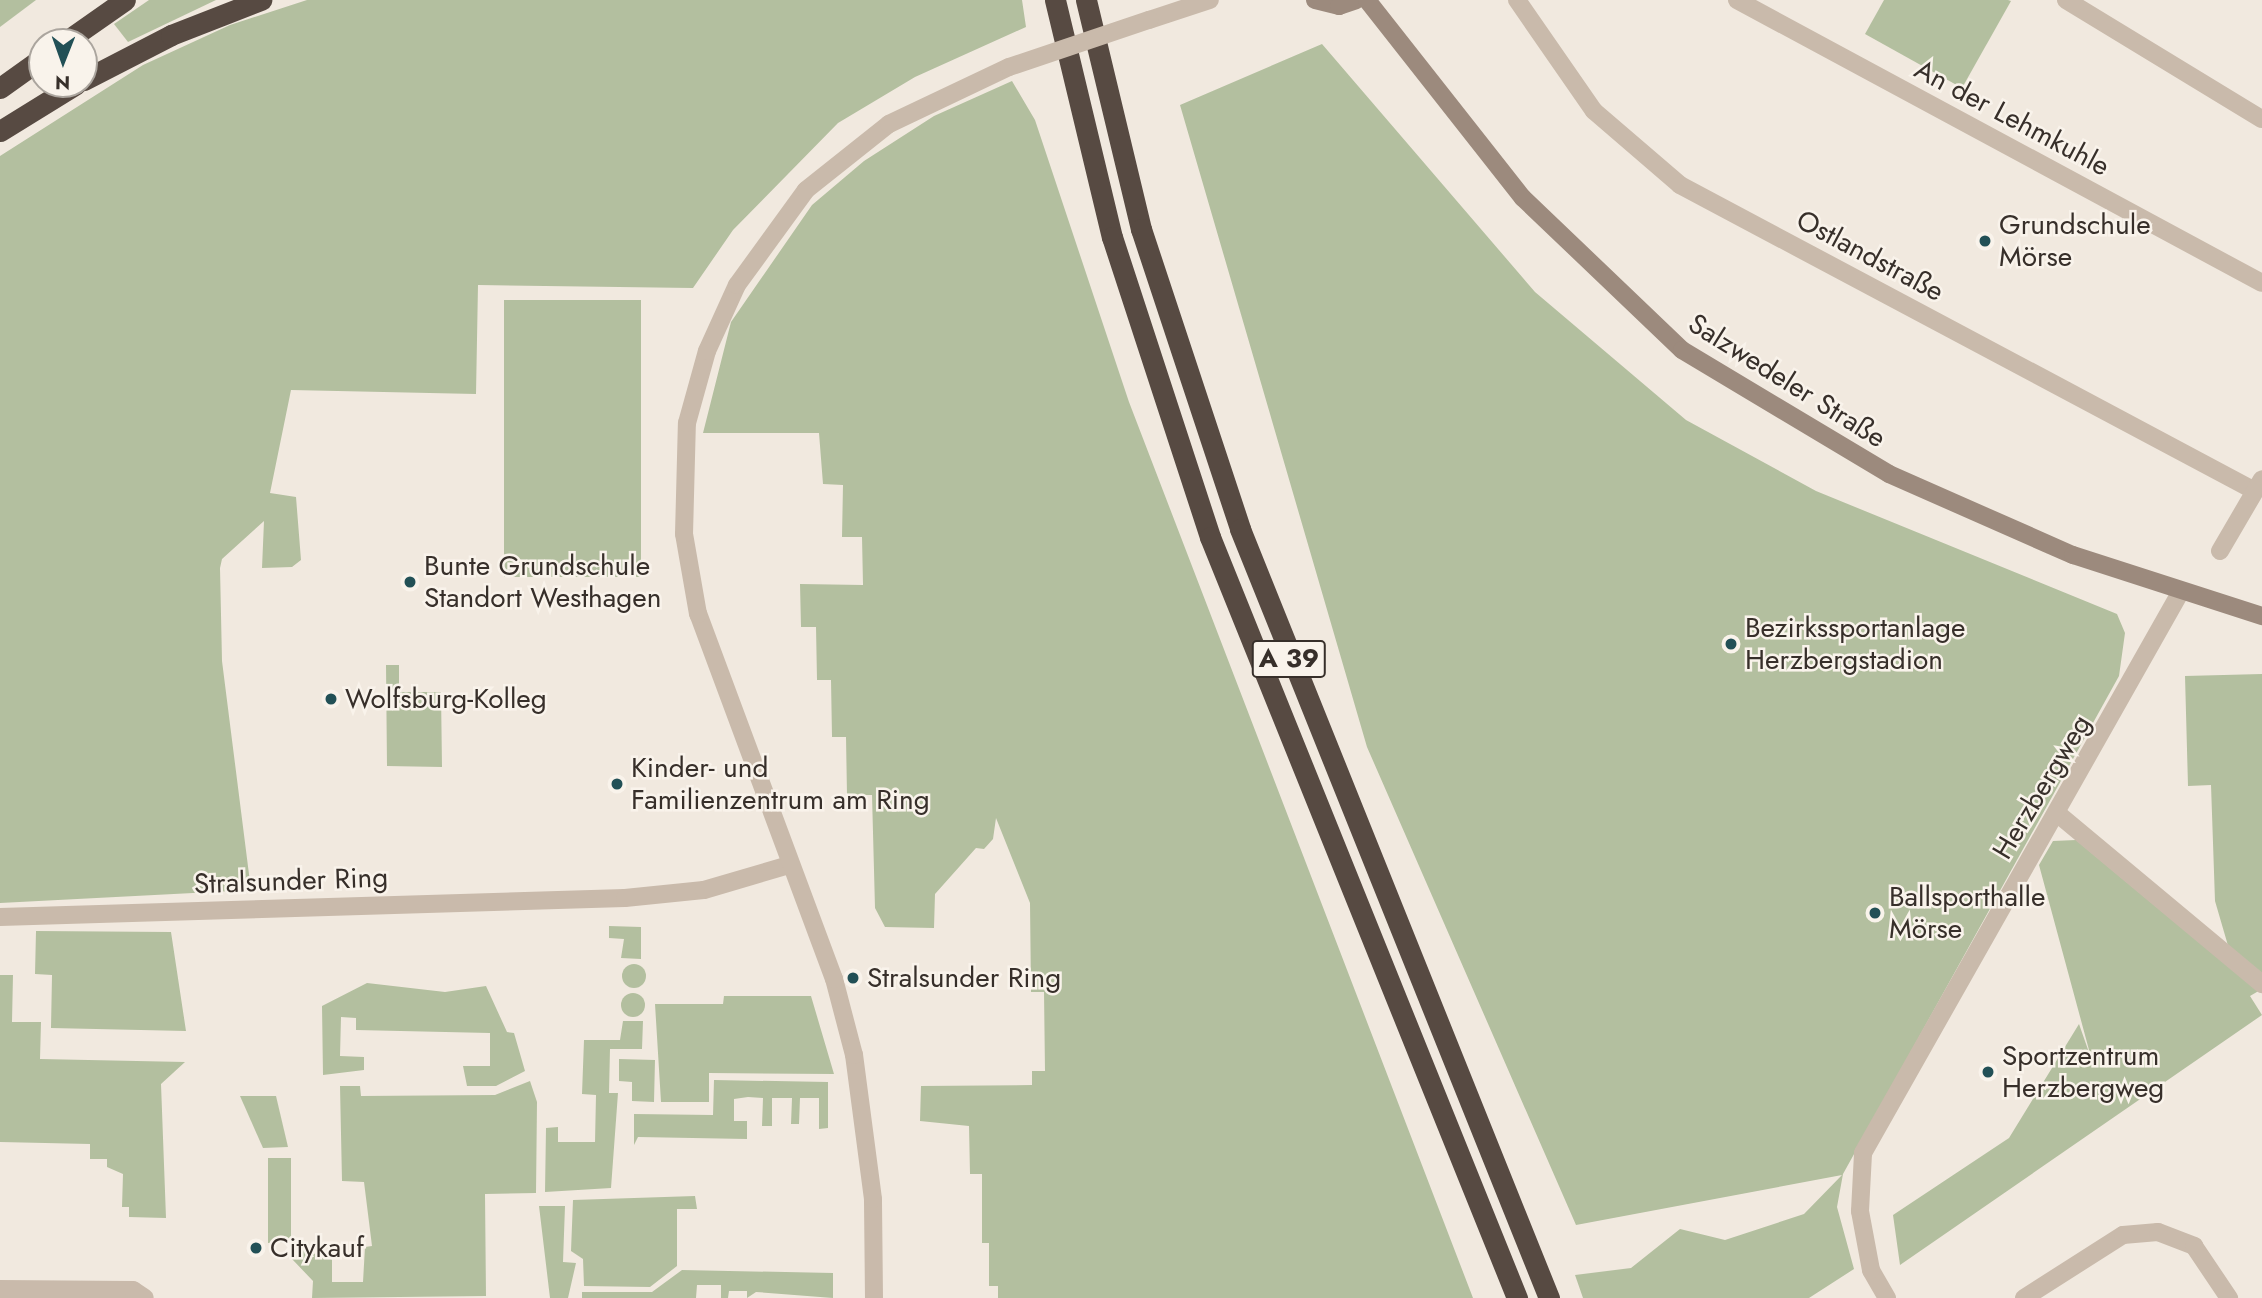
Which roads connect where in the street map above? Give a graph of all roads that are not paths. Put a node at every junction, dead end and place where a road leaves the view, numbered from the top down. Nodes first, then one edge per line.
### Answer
1 (125, 0) edge
2 (261, 0) edge
3 (1055, 0) edge
4 (1086, 0) edge
5 (1210, 0) edge
6 (1315, 0) edge
7 (1356, 0) edge
8 (1367, 0) edge
9 (1517, 0) edge
10 (1737, 0) edge
11 (2066, 0) edge
12 (85, 28) edge
13 (28, 68) edge
14 (98, 73) edge
15 (0, 88) edge
16 (53, 98) edge
17 (2262, 119) edge
18 (0, 131) edge
19 (2262, 283) edge
20 (2258, 485) edge
21 (2220, 551) dead end
22 (2180, 593) junction
23 (2262, 616) edge
24 (2057, 814) junction
25 (789, 865) junction
26 (0, 917) edge
27 (2262, 984) edge
28 (0, 1289) edge
29 (145, 1298) edge
30 (874, 1298) edge
31 (1517, 1298) edge
32 (1549, 1298) edge
33 (1887, 1298) edge
34 (2024, 1298) edge
35 (2229, 1298) edge

1 - 12 highway
2 - 14 highway
3 - 31 highway, A 39
4 - 32 highway, A 39
5 - 25 street, bridge
6 - 7 street
8 - 22 street, Salzwedeler Straße
9 - 20 street, Ostlandstraße
10 - 19 street, An der Lehmkuhle
11 - 17 street
13 - 15 highway
16 - 18 highway
20 - 21 street
22 - 23 street, Salzwedeler Straße
22 - 24 street, Herzbergweg
24 - 27 street
24 - 33 street, Herzbergweg
25 - 26 street, Stralsunder Ring
25 - 30 street
28 - 29 street
34 - 35 street

